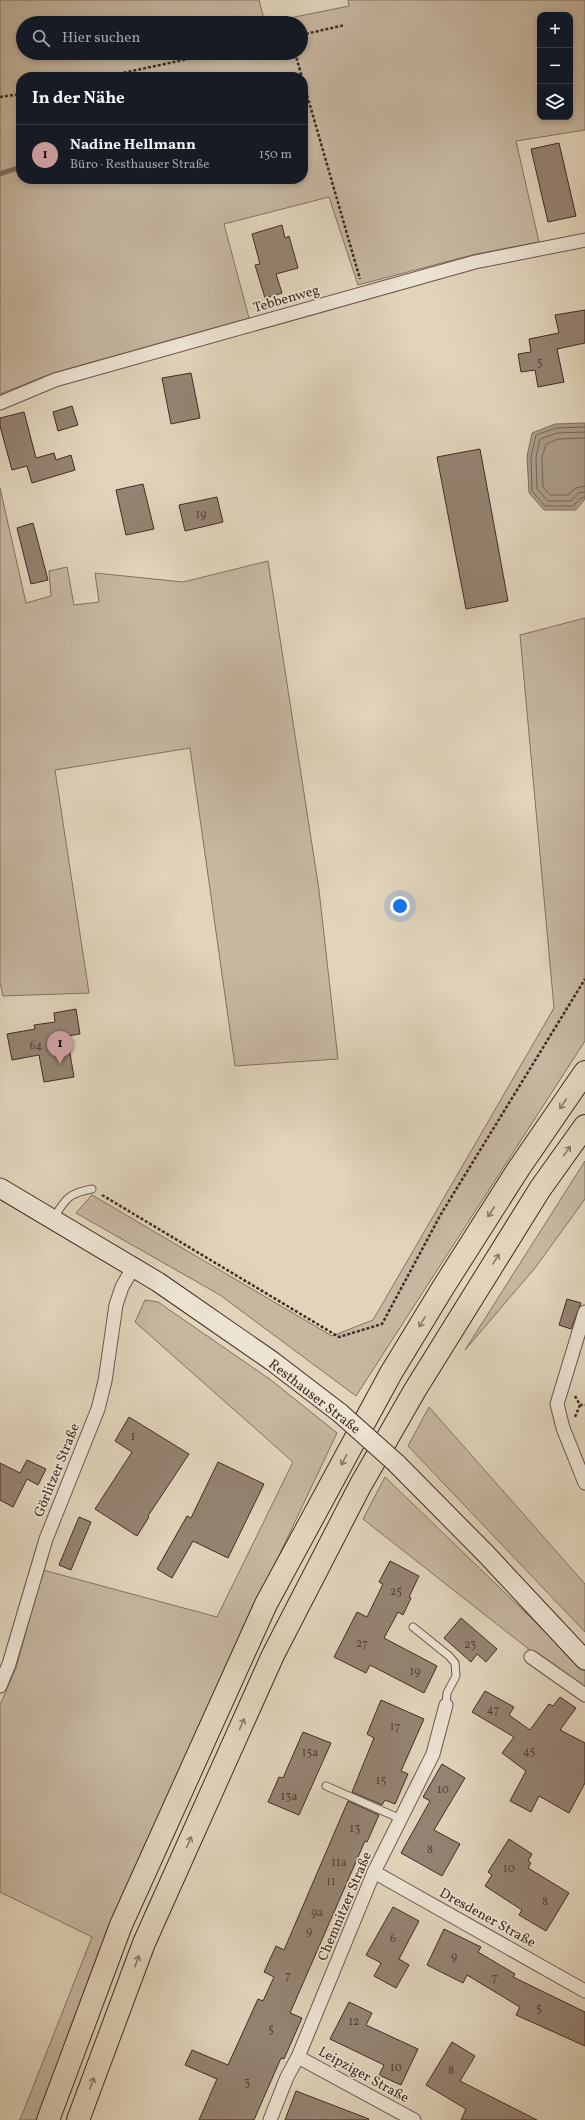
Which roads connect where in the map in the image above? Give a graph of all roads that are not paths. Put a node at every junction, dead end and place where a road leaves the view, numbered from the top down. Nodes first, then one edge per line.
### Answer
1 (585, 240) edge
2 (0, 403) edge
3 (585, 1072) edge
4 (585, 1126) edge
5 (0, 1188) edge
6 (92, 1189) road end
7 (52, 1219) junction
8 (134, 1266) junction
9 (585, 1312) edge
10 (585, 1483) edge
11 (413, 1628) dead end
12 (531, 1657) dead end
13 (585, 1660) edge
14 (0, 1686) edge
15 (585, 1695) edge
16 (446, 1705) joint
17 (326, 1786) dead end
18 (401, 1819) junction
19 (374, 1872) junction
20 (585, 1991) edge
21 (298, 2057) junction
22 (48, 2120) edge
23 (78, 2120) edge
24 (270, 2120) edge
25 (414, 2120) edge

1 - 2 street, Tebbenweg
3 -> 22 highway
23 -> 4 highway
5 - 7 street, Resthauser Straße
6 - 7 lane
7 - 8 street, Resthauser Straße
8 - 13 street, Resthauser Straße, bridge
8 - 14 street, Görlitzer Straße
9 - 10 street
11 - 16 lane
12 - 15 street
16 - 18 street, Chemnitzer Straße
17 - 18 lane
18 - 19 street, Chemnitzer Straße
19 - 20 street, Dresdener Straße
19 - 21 street, Chemnitzer Straße
21 - 24 street, Chemnitzer Straße
21 - 25 street, Leipziger Straße

